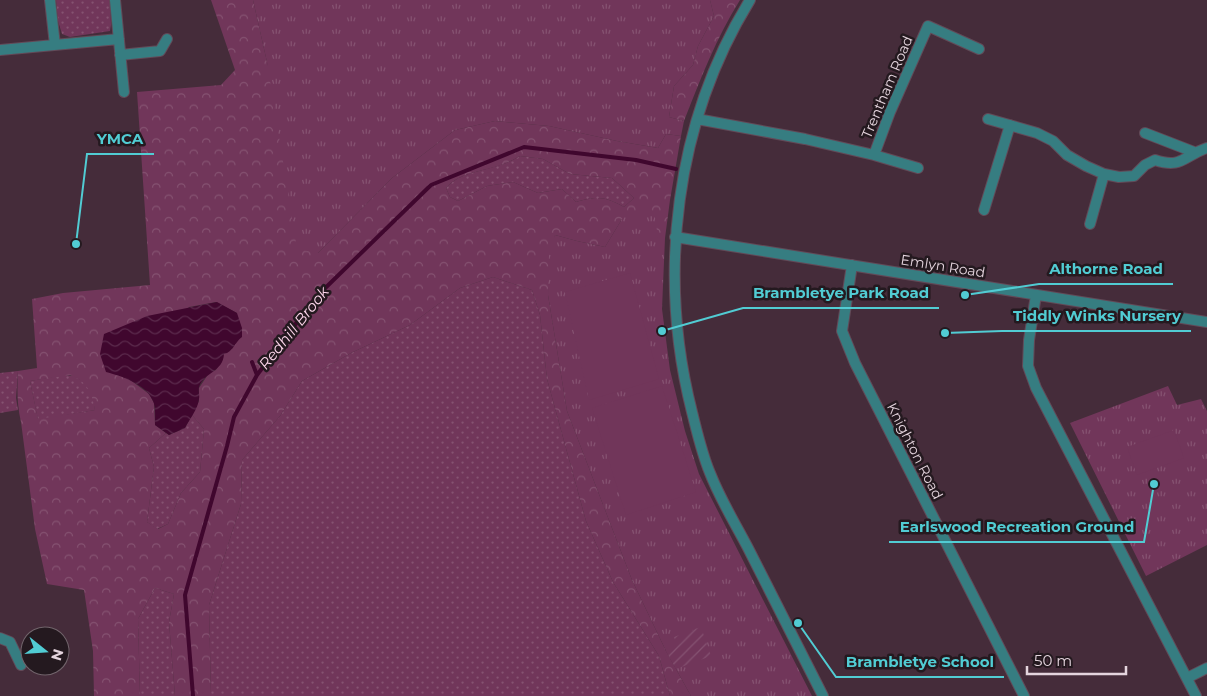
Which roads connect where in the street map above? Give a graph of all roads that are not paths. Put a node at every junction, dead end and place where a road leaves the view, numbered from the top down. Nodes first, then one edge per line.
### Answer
1 (50, 0) edge
2 (115, 0) edge
3 (750, 0) edge
4 (119, 39) junction
5 (167, 39) dead end
6 (55, 45) junction
7 (979, 49) dead end
8 (0, 50) edge
9 (120, 55) junction
10 (124, 92) dead end
11 (697, 119) junction
12 (988, 119) dead end
13 (1010, 125) junction
14 (1145, 133) dead end
15 (1207, 148) edge
16 (1194, 152) junction
17 (874, 155) junction
18 (918, 168) dead end
19 (1104, 174) junction
20 (984, 210) dead end
21 (1090, 224) dead end
22 (675, 237) junction
23 (852, 265) junction
24 (1036, 295) junction
25 (1207, 322) edge
26 (0, 638) edge
27 (20, 663) edge
28 (1207, 668) edge
29 (1187, 678) junction
30 (823, 696) edge
31 (1024, 696) edge
32 (1196, 696) edge

1 - 6 street
2 - 4 street
3 - 11 street
4 - 6 street
4 - 9 street
5 - 9 street
6 - 8 street
7 - 17 street, Trentham Road
9 - 10 street
11 - 17 street, Trentham Road
11 - 22 street
12 - 13 street
13 - 19 street
13 - 20 street
14 - 16 street
15 - 16 street
16 - 19 street
17 - 18 street, Trentham Road
19 - 21 street
22 - 23 street, Emlyn Road
22 - 30 street
23 - 24 street, Emlyn Road
23 - 31 street, Knighton Road
24 - 25 street, Emlyn Road
24 - 29 street
26 - 27 street
28 - 29 street
29 - 32 street

